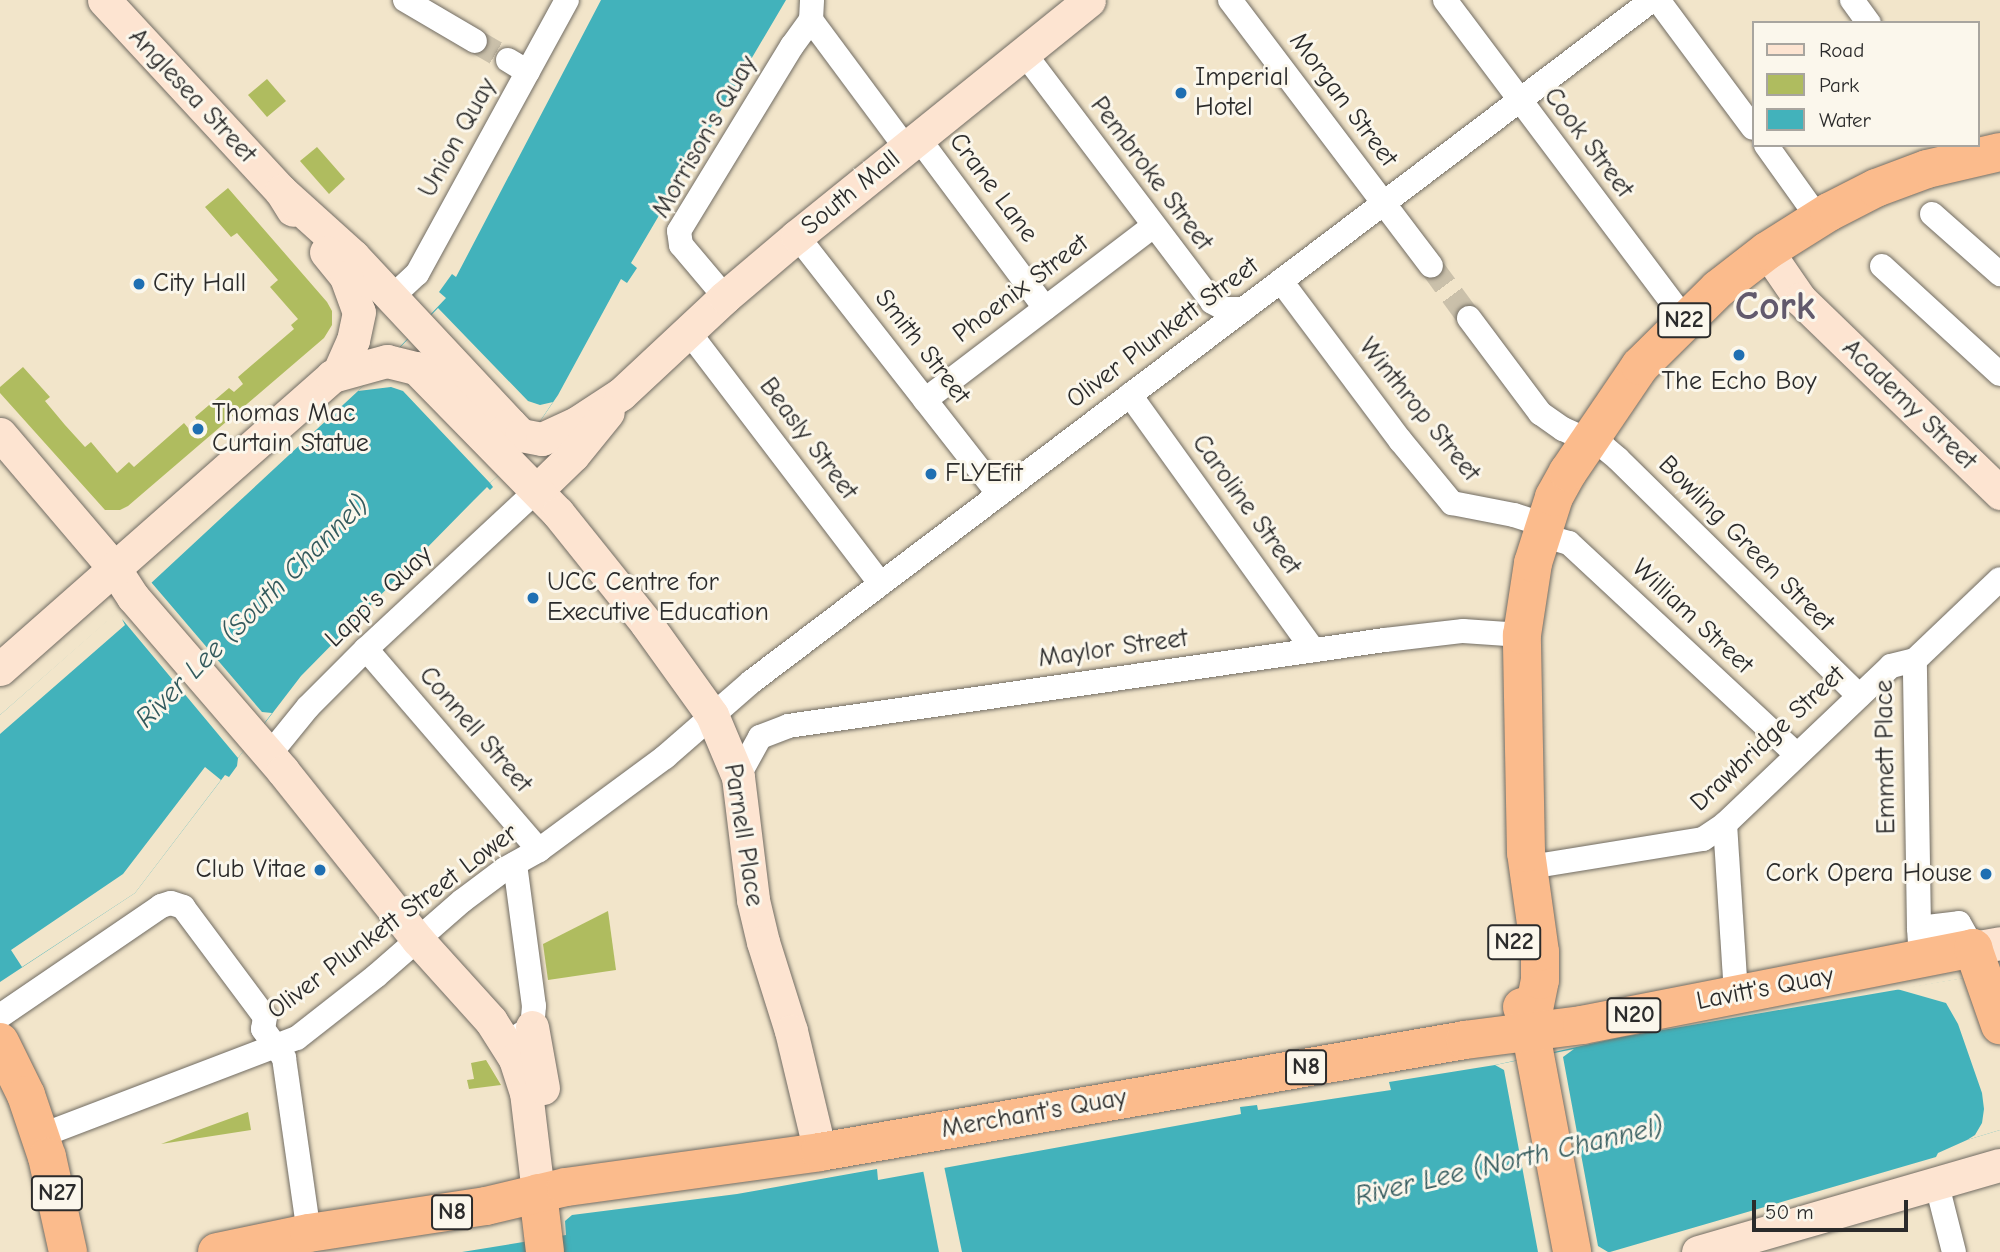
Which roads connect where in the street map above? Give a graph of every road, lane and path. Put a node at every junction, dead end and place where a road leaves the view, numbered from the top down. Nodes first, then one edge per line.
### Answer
1 (104, 0) edge
2 (405, 0) edge
3 (1089, 0) edge
4 (1230, 0) edge
5 (1445, 0) edge
6 (1652, 0) edge
7 (1658, 0) edge
8 (1852, 0) edge
9 (561, 2) edge
10 (812, 10) edge
11 (1868, 21) edge
12 (475, 41) tunnel mouth
13 (1024, 53) junction
14 (1519, 101) junction
15 (1752, 127) edge
16 (912, 144) junction
17 (1767, 147) edge
18 (2000, 152) edge
19 (1951, 153) edge
20 (281, 191) junction
21 (1384, 203) junction
22 (1932, 214) dead end
23 (1818, 218) junction
24 (1153, 226) junction
25 (797, 236) junction
26 (1767, 251) junction
27 (1431, 266) tunnel mouth
28 (1882, 267) dead end
29 (2000, 274) edge
30 (1281, 281) junction
31 (392, 297) junction
32 (725, 297) junction
33 (1045, 308) junction
34 (1244, 309) junction
35 (1469, 318) tunnel mouth
36 (1685, 320) junction
37 (688, 331) junction
38 (338, 373) junction
39 (2000, 374) edge
40 (621, 394) junction
41 (1130, 395) junction
42 (925, 400) junction
43 (0, 434) edge
44 (1588, 439) junction
45 (520, 451) junction
46 (537, 490) junction
47 (2000, 493) edge
48 (999, 495) junction
49 (1543, 530) junction
50 (114, 568) junction
51 (2000, 579) edge
52 (881, 584) junction
53 (1522, 635) junction
54 (366, 649) junction
55 (1312, 650) junction
56 (1915, 660) junction
57 (0, 669) edge
58 (1859, 696) junction
59 (712, 715) junction
60 (261, 746) junction
61 (1797, 754) junction
62 (737, 777) junction
63 (1725, 824) junction
64 (539, 850) junction
65 (1528, 860) junction
66 (514, 864) junction
67 (417, 939) junction
68 (1920, 943) junction
69 (1985, 956) edge
70 (1737, 994) junction
71 (0, 1016) edge
72 (2000, 1025) edge
73 (519, 1035) junction
74 (269, 1038) junction
75 (0, 1042) edge
76 (1535, 1053) junction
77 (40, 1136) junction
78 (820, 1152) junction
79 (2000, 1165) edge
80 (1937, 1185) junction
81 (542, 1223) edge
82 (309, 1233) junction
83 (68, 1252) edge
84 (217, 1252) edge
85 (1572, 1252) edge
86 (1698, 1252) edge
87 (1954, 1252) edge

1 - 20 main road, Anglesea Street
2 - 12 street
3 - 13 main road, South Mall
4 - 21 street, Morgan Street
5 - 14 street, Cook Street
6 - 14 street, Oliver Plunkett Street
7 - 15 street
8 - 11 street
9 - 31 street, Union Quay
10 - 16 street, Crane Lane
10 - 32 street, Morrison's Quay
13 - 16 main road, South Mall
13 - 24 street, Pembroke Street
14 - 21 street, Oliver Plunkett Street
14 - 36 street, Cook Street
16 - 25 main road, South Mall
16 - 33 street, Crane Lane
17 - 23 street
18 - 19 highway, N22
19 - 23 highway, N22
20 - 31 main road, Anglesea Street
20 - 38 main road, Anglesea Street
21 - 27 street, Morgan Street
21 - 30 street, Oliver Plunkett Street
22 - 29 street
23 - 26 highway, N22
24 - 33 street, Phoenix Street
24 - 34 street, Pembroke Street
25 - 32 main road, South Mall
25 - 42 street, Smith Street
26 - 36 highway, N22
26 - 47 main road, Academy Street
28 - 39 street
30 - 34 street, Oliver Plunkett Street
30 - 49 street, Winthrop Street
31 - 45 main road, Anglesea Street
32 - 37 main road, South Mall
33 - 42 street, Phoenix Street
34 - 41 street, Oliver Plunkett Street
35 - 44 street, Bowling Green Street
36 - 44 highway, N22
37 - 40 main road, South Mall
37 - 52 street, Beasly Street
38 - 45 main road
38 - 50 main road
40 - 45 main road, South Mall
40 - 46 main road, South Mall
41 - 48 street, Oliver Plunkett Street
41 - 55 street, Caroline Street
42 - 48 street, Smith Street
43 - 50 main road
44 - 49 highway, N22
44 - 58 street, Bowling Green Street
45 - 46 main road, Parnell Place
46 - 54 street, Lapp's Quay
46 - 59 main road, Parnell Place
48 - 52 street, Oliver Plunkett Street
49 - 53 highway, N22
49 - 61 street, William Street
50 - 57 main road
50 - 60 main road
51 - 56 street, Emmett Place
52 - 59 street, Oliver Plunkett Street
53 - 55 street, Maylor Street
53 - 65 highway, N22
54 - 60 street, Lapp's Quay
54 - 64 street, Connell Street
55 - 62 street, Maylor Street
56 - 58 street, Drawbridge Street
56 - 68 street, Emmett Place
58 - 61 street, Drawbridge Street
59 - 62 main road, Parnell Place
59 - 64 street, Oliver Plunkett Street Lower
60 - 67 main road
61 - 63 street, Drawbridge Street
62 - 78 main road, Parnell Place
63 - 65 street, Drawbridge Street
63 - 70 street
64 - 66 street, Oliver Plunkett Street Lower
65 - 76 highway, N22
66 - 67 street, Oliver Plunkett Street Lower
66 - 73 street
67 - 73 main road
67 - 74 street, Oliver Plunkett Street Lower
68 - 69 highway, Lavitt's Quay / N20
68 - 70 highway, Lavitt's Quay / N20
69 - 72 highway, N20
70 - 76 highway, Lavitt's Quay / N20
71 - 74 street
73 - 81 main road
74 - 77 street, Oliver Plunkett Street Lower
74 - 82 street
75 - 77 highway, N27
76 - 78 highway, Merchant's Quay / N8
76 - 85 highway
77 - 83 highway, N27
78 - 81 highway, Merchant's Quay / N8
79 - 80 main road
80 - 86 main road
80 - 87 street
81 - 82 highway, N8
82 - 84 highway, N8

